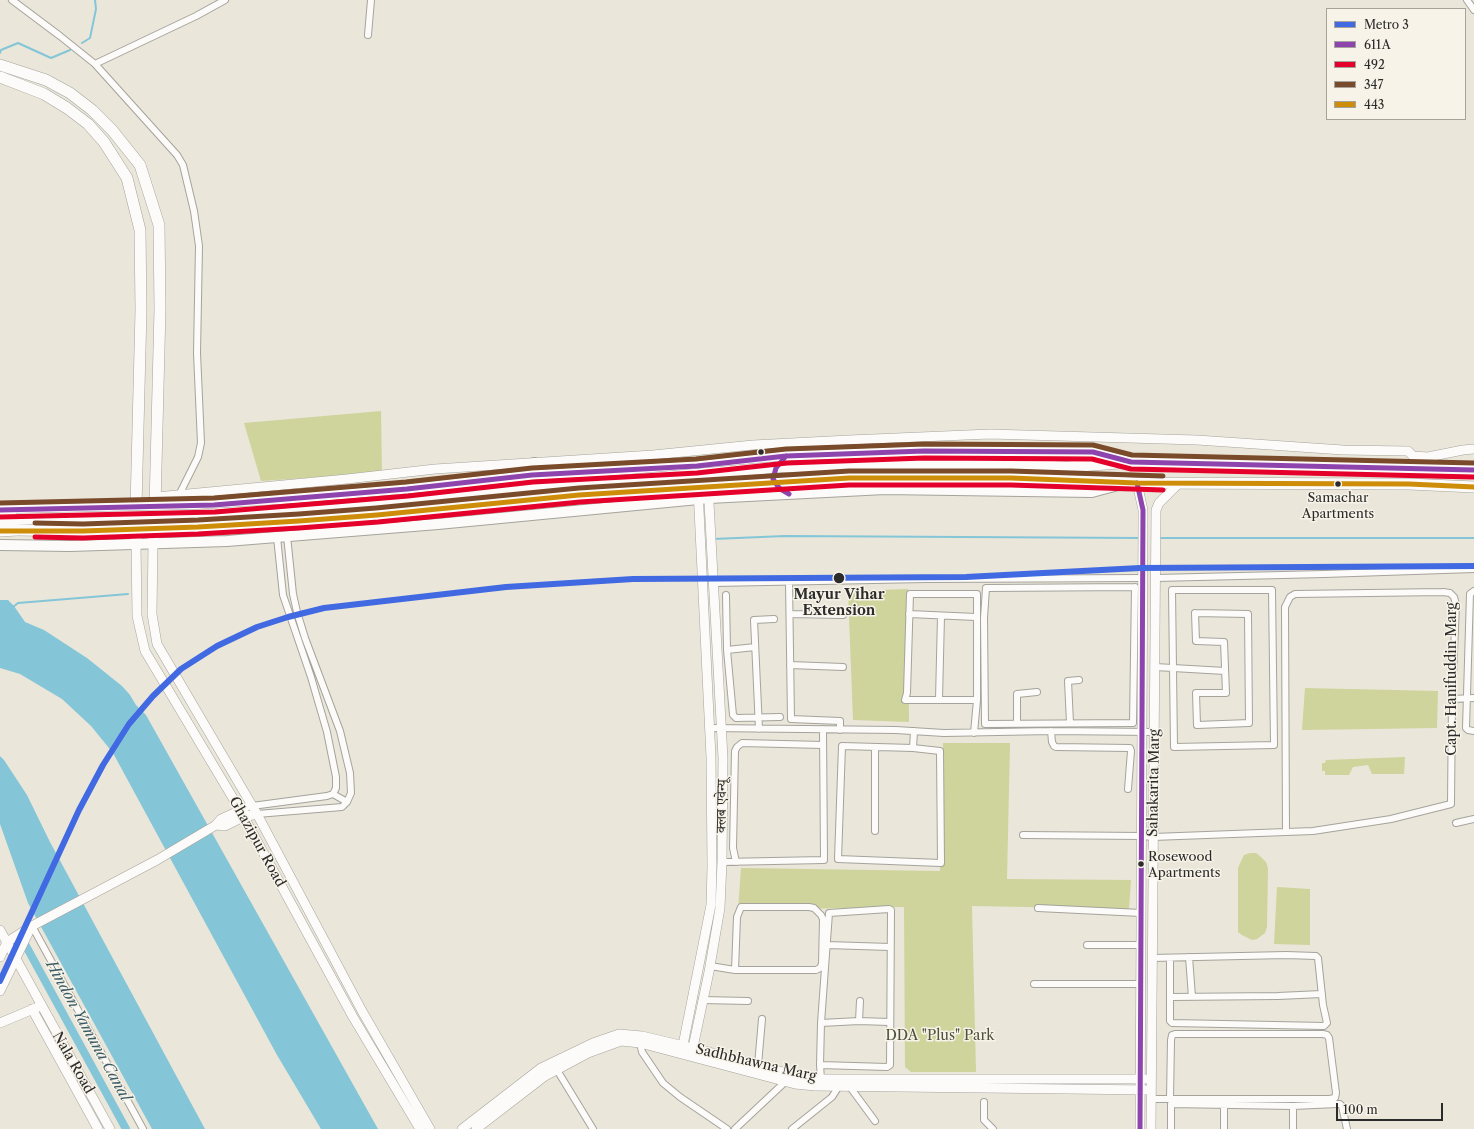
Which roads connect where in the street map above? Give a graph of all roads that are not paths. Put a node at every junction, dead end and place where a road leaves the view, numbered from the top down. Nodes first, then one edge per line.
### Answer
1 (12, 0) edge
2 (225, 0) edge
3 (371, 0) edge
4 (1467, 0) edge
5 (1474, 10) edge
6 (368, 35) dead end
7 (95, 64) junction
8 (0, 65) edge
9 (0, 77) edge
10 (1474, 449) edge
11 (786, 456) junction
12 (1131, 462) junction
13 (534, 464) junction
14 (1474, 464) edge
15 (702, 465) junction
16 (1428, 469) junction
17 (1474, 470) edge
18 (532, 475) junction
19 (1133, 482) junction
20 (1179, 483) junction
21 (1474, 487) edge
22 (790, 494) junction
23 (179, 495) junction
24 (704, 499) junction
25 (155, 501) junction
26 (136, 506) junction
27 (0, 510) edge
28 (68, 510) junction
29 (0, 520) edge
30 (0, 531) edge
31 (282, 537) junction
32 (136, 544) junction
33 (153, 544) junction
34 (0, 545) edge
35 (70, 546) junction
36 (1474, 569) edge
37 (1143, 578) junction
38 (1156, 578) junction
39 (789, 582) junction
40 (714, 583) junction
41 (1474, 592) edge
42 (726, 595) dead end
43 (790, 614) junction
44 (909, 614) junction
45 (844, 615) dead end
46 (941, 616) junction
47 (976, 617) junction
48 (774, 619) dead end
49 (755, 647) junction
50 (727, 650) junction
51 (790, 665) junction
52 (843, 667) dead end
53 (1155, 667) junction
54 (1173, 668) junction
55 (1225, 670) junction
56 (1079, 680) dead end
57 (1037, 692) dead end
58 (1467, 698) junction
59 (1474, 698) edge
60 (939, 699) junction
61 (1452, 699) junction
62 (977, 700) junction
63 (759, 717) junction
64 (780, 717) dead end
65 (1070, 723) junction
66 (1133, 723) junction
67 (991, 724) junction
68 (1017, 724) junction
69 (710, 728) junction
70 (722, 728) junction
71 (759, 729) junction
72 (823, 729) junction
73 (840, 730) junction
74 (914, 731) junction
75 (1051, 731) junction
76 (1474, 731) edge
77 (1138, 732) junction
78 (1154, 732) junction
79 (974, 733) junction
80 (991, 733) junction
81 (823, 745) junction
82 (875, 748) junction
83 (913, 748) junction
84 (1128, 789) dead end
85 (332, 794) junction
86 (347, 802) junction
87 (254, 810) junction
88 (239, 815) junction
89 (1474, 819) edge
90 (1456, 823) dead end
91 (875, 831) dead end
92 (1286, 832) junction
93 (1023, 834) dead end
94 (1142, 836) junction
95 (1153, 837) junction
96 (722, 862) junction
97 (736, 862) junction
98 (1038, 908) dead end
99 (1141, 913) junction
100 (34, 925) junction
101 (0, 930) edge
102 (7, 942) junction
103 (827, 945) junction
104 (1087, 945) dead end
105 (1141, 945) junction
106 (890, 947) junction
107 (0, 957) edge
108 (1189, 957) junction
109 (16, 958) junction
110 (1152, 958) junction
111 (1170, 958) junction
112 (710, 966) junction
113 (735, 970) junction
114 (1034, 984) dead end
115 (1141, 984) junction
116 (0, 991) edge
117 (1322, 994) junction
118 (1170, 997) junction
119 (1192, 997) junction
120 (702, 1000) junction
121 (748, 1001) dead end
122 (860, 1001) dead end
123 (37, 1007) junction
124 (762, 1019) dead end
125 (859, 1021) junction
126 (0, 1022) edge
127 (890, 1022) junction
128 (821, 1023) junction
129 (640, 1043) junction
130 (687, 1051) junction
131 (758, 1065) junction
132 (820, 1065) junction
133 (557, 1070) junction
134 (821, 1079) junction
135 (1140, 1079) junction
136 (1151, 1079) junction
137 (785, 1082) junction
138 (839, 1086) junction
139 (850, 1086) junction
140 (1140, 1090) junction
141 (1151, 1094) junction
142 (1170, 1099) junction
143 (984, 1102) dead end
144 (1224, 1105) junction
145 (1293, 1106) junction
146 (875, 1121) dead end
147 (98, 1129) edge
148 (110, 1129) edge
149 (143, 1129) edge
150 (420, 1129) edge
151 (430, 1129) edge
152 (462, 1129) edge
153 (476, 1129) edge
154 (593, 1129) edge
155 (727, 1129) edge
156 (734, 1129) edge
157 (792, 1129) edge
158 (993, 1129) edge
159 (1140, 1129) edge
160 (1151, 1129) edge
161 (1171, 1129) edge
162 (1224, 1129) edge
163 (1293, 1129) edge
164 (1346, 1129) edge

1 - 7 street
2 - 7 street
3 - 6 street
4 - 5 street
7 - 23 street
8 - 25 highway
9 - 26 highway
10 - 13 street
11 - 12 main road
11 - 15 main road
11 - 22 main road
12 - 16 highway
12 - 29 highway, bridge
13 - 18 main road
13 - 23 street
14 - 16 highway
15 - 18 main road
15 - 24 street
16 - 17 highway
18 - 25 main road
19 - 20 highway
19 - 22 main road
19 - 30 highway, bridge
19 - 37 street, Sahakarita Marg
20 - 21 highway
20 - 38 street, Sahakarita Marg
22 - 24 main road
23 - 25 street
24 - 31 main road
24 - 40 street, क्लब एवेन्यू
24 - 69 street, क्लब एवेन्यू
25 - 26 main road
25 - 33 highway
26 - 28 main road
26 - 32 highway
27 - 28 main road
28 - 35 main road
31 - 33 main road
31 - 85 street
31 - 86 street
32 - 33 main road
32 - 35 main road
32 - 88 street, Ghazipur Road
33 - 87 street, Ghazipur Road
34 - 35 main road
36 - 38 street
37 - 39 street
37 - 77 street, Sahakarita Marg
38 - 53 street, Sahakarita Marg
39 - 40 street
39 - 43 street
40 - 70 street, क्लब एवेन्यू
41 - 58 street
42 - 50 street
43 - 45 street
43 - 51 street
44 - 46 street
44 - 47 street
44 - 60 street
46 - 47 street
46 - 60 street
47 - 62 street
48 - 49 street
49 - 50 street
49 - 63 street
50 - 63 street
51 - 52 street
51 - 73 street
53 - 54 street
53 - 78 street, Sahakarita Marg
54 - 54 street
54 - 55 street
55 - 55 street
56 - 65 street
57 - 68 street
58 - 59 street
58 - 61 street
58 - 76 street
60 - 62 street
61 - 92 street, Capt. Hanifuddin Marg
61 - 92 street, Capt. Hanifuddin Marg
62 - 79 street
63 - 64 street
63 - 71 street
65 - 66 street
65 - 68 street
66 - 67 street
66 - 77 street
67 - 68 street
67 - 80 street
69 - 70 street
69 - 130 street, क्लब एवेन्यू
70 - 71 street
70 - 96 street, क्लब एवेन्यू
71 - 72 street
72 - 73 street
72 - 81 street
73 - 74 street
74 - 79 street
74 - 83 street
75 - 77 street
75 - 80 street
75 - 84 street
77 - 78 street
77 - 94 street, Sahakarita Marg
78 - 95 street, Sahakarita Marg
79 - 80 street
81 - 97 street
81 - 97 street
82 - 83 street
82 - 83 street
82 - 91 street
85 - 86 street
85 - 87 street
86 - 87 street
87 - 88 street
87 - 151 street, Ghazipur Road
88 - 100 street
88 - 150 street, Ghazipur Road
89 - 90 street
92 - 95 street, Capt. Hanifuddin Marg
93 - 94 street, Capt. Hanifuddin Marg
94 - 95 street, Capt. Hanifuddin Marg
94 - 99 street, Sahakarita Marg
95 - 110 street, Sahakarita Marg
96 - 97 street
96 - 112 street, क्लब एवेन्यू
98 - 99 street
99 - 105 street, Sahakarita Marg
100 - 102 street
100 - 109 street
100 - 149 street
101 - 102 street
102 - 107 street
102 - 109 street
103 - 106 street
103 - 106 street
103 - 128 street
104 - 105 street
105 - 115 street, Sahakarita Marg
106 - 127 street
108 - 111 street
108 - 117 street
108 - 119 street
109 - 116 street
109 - 123 street
110 - 111 street
110 - 136 street, Sahakarita Marg
111 - 118 street
112 - 113 street
112 - 120 street, क्लब एवेन्यू
113 - 113 street
114 - 115 street
115 - 135 street, Sahakarita Marg
117 - 118 street
117 - 119 street
118 - 119 street
120 - 121 street
120 - 130 street, क्लब एवेन्यू
122 - 125 street
123 - 126 street
123 - 147 street, Nala Road
123 - 148 street, Nala Road
124 - 131 street
125 - 127 street
125 - 128 street
127 - 132 street
128 - 132 street
129 - 130 street, Sadhbhawna Marg
129 - 133 street, Sadhbhawna Marg
129 - 155 street
130 - 131 street, Sadhbhawna Marg
130 - 137 street, Sadhbhawna Marg
130 - 152 street, Sadhbhawna Marg
131 - 134 street, Sadhbhawna Marg
132 - 134 street
133 - 153 street, Sadhbhawna Marg
133 - 154 street
134 - 135 street, Sadhbhawna Marg
135 - 136 street, Sadhbhawna Marg
135 - 140 street, Sahakarita Marg
136 - 141 street, Sahakarita Marg
137 - 138 street, Sadhbhawna Marg
137 - 156 street
138 - 139 street, Sadhbhawna Marg
138 - 157 street
139 - 140 street, Sadhbhawna Marg
139 - 146 street
140 - 141 street, Sadhbhawna Marg
140 - 159 street, Sahakarita Marg
141 - 142 street
141 - 160 street, Sahakarita Marg
142 - 142 street
143 - 158 street
144 - 145 street
144 - 161 street
144 - 162 street
145 - 163 street
145 - 164 street

